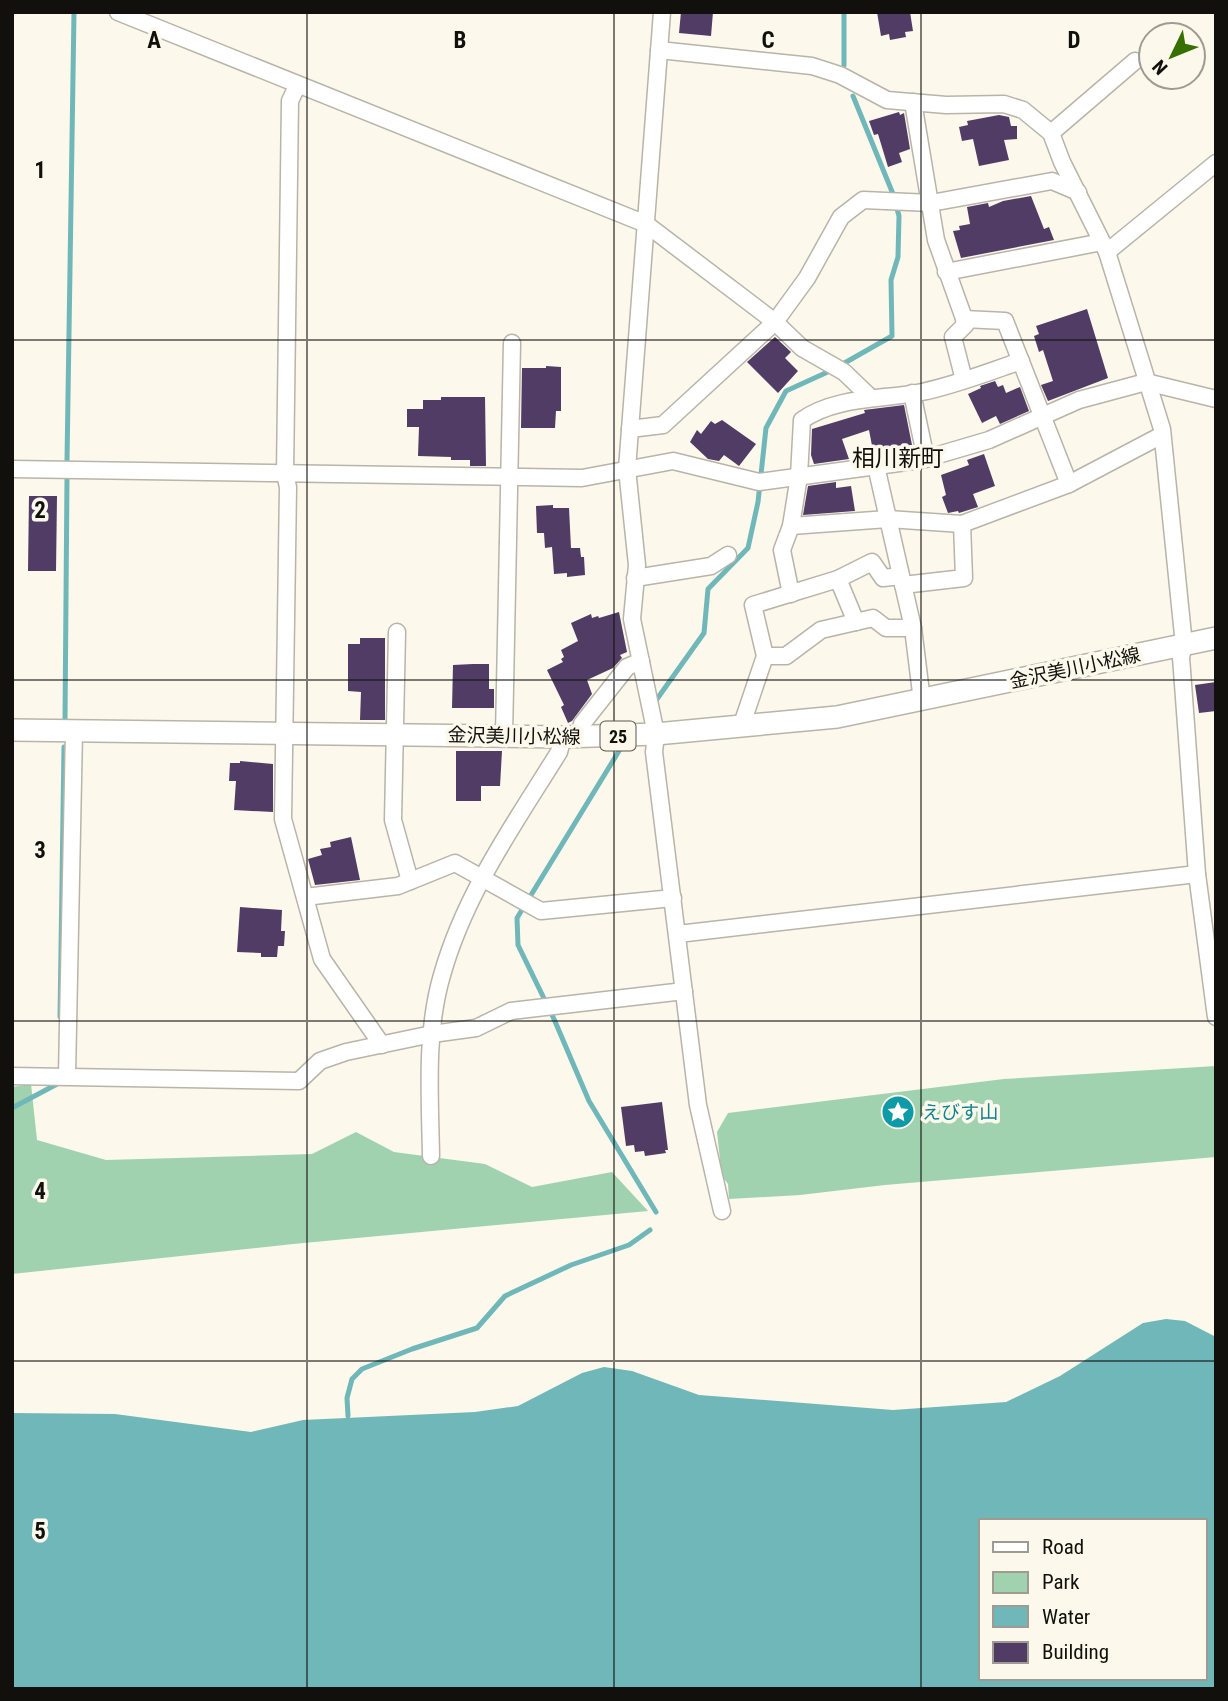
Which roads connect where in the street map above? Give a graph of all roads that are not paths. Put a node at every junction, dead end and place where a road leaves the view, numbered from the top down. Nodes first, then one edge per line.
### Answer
1 (118, 12) edge
2 (662, 12) edge
3 (659, 50) junction
4 (1135, 61) dead end
5 (297, 86) junction
6 (913, 102) junction
7 (1051, 133) junction
8 (1216, 163) edge
9 (1078, 192) junction
10 (931, 203) junction
11 (646, 224) junction
12 (1105, 247) junction
13 (946, 272) junction
14 (964, 319) junction
15 (775, 323) junction
16 (512, 343) dead end
17 (1021, 361) junction
18 (964, 380) junction
19 (1146, 382) junction
20 (912, 393) junction
21 (870, 397) junction
22 (1216, 399) edge
23 (1043, 416) junction
24 (630, 429) junction
25 (1162, 436) junction
26 (926, 459) junction
27 (876, 466) junction
28 (12, 468) edge
29 (627, 469) junction
30 (285, 474) junction
31 (799, 476) junction
32 (509, 477) junction
33 (1069, 484) junction
34 (888, 519) junction
35 (962, 524) junction
36 (791, 526) junction
37 (728, 555) dead end
38 (635, 578) junction
39 (838, 579) junction
40 (902, 581) junction
41 (791, 594) junction
42 (856, 622) junction
43 (913, 628) junction
44 (397, 632) dead end
45 (1216, 638) edge
46 (1184, 645) junction
47 (765, 656) junction
48 (641, 661) junction
49 (922, 701) junction
50 (741, 727) junction
51 (12, 730) edge
52 (74, 731) junction
53 (283, 732) junction
54 (395, 734) junction
55 (656, 734) junction
56 (504, 736) junction
57 (570, 737) junction
58 (1197, 874) junction
59 (483, 878) junction
60 (410, 881) junction
61 (305, 897) junction
62 (673, 898) junction
63 (678, 934) junction
64 (684, 990) junction
65 (1216, 1017) edge
66 (432, 1034) junction
67 (382, 1045) junction
68 (67, 1075) junction
69 (12, 1076) edge
70 (431, 1156) dead end
71 (722, 1211) dead end

1 - 5 street
2 - 3 street
3 - 6 street
3 - 11 street
4 - 7 street
5 - 11 street
5 - 30 street
6 - 7 street
6 - 10 street
7 - 9 street
8 - 12 street
9 - 10 street
9 - 12 street
10 - 13 street
10 - 15 street
11 - 15 street
11 - 24 street
12 - 13 street
12 - 19 street
13 - 14 street
14 - 17 street
14 - 18 street
15 - 21 street
15 - 24 street
16 - 32 street
17 - 18 street
17 - 23 street
18 - 20 street
19 - 22 street
19 - 23 street
19 - 25 street
20 - 21 street
20 - 26 street
21 - 31 street
23 - 26 street
23 - 33 street
24 - 29 street
25 - 33 street
25 - 46 street
26 - 27 street
27 - 31 street
27 - 34 street
28 - 30 street
29 - 31 street
29 - 32 street
29 - 38 street
30 - 32 street
30 - 53 street
31 - 36 street
32 - 56 street
33 - 35 street
34 - 35 street
34 - 36 street
34 - 40 street
35 - 40 street
36 - 41 street
37 - 38 street
38 - 48 street
39 - 40 street
39 - 41 street
39 - 42 street
40 - 43 street
41 - 47 street
42 - 43 street
42 - 47 street
43 - 49 street
44 - 54 street
45 - 46 main road, 金沢美川小松線 / 25
46 - 49 main road, 金沢美川小松線 / 25
46 - 58 street
47 - 50 street
48 - 55 street
48 - 57 street
49 - 50 main road, 金沢美川小松線 / 25
50 - 55 main road, 金沢美川小松線 / 25
51 - 52 main road, 金沢美川小松線 / 25
52 - 53 main road, 金沢美川小松線 / 25
52 - 68 street
53 - 54 main road, 金沢美川小松線 / 25
53 - 61 street
54 - 56 main road, 金沢美川小松線 / 25
54 - 60 street
55 - 57 main road, 金沢美川小松線 / 25
55 - 62 street
56 - 57 main road, 金沢美川小松線 / 25
57 - 59 street
58 - 63 street
58 - 65 street
59 - 60 street
59 - 62 street
59 - 66 street
60 - 61 street
61 - 67 street
62 - 63 street
63 - 64 street
64 - 66 street
64 - 71 street
66 - 67 street
66 - 70 street
67 - 68 street
68 - 69 street

